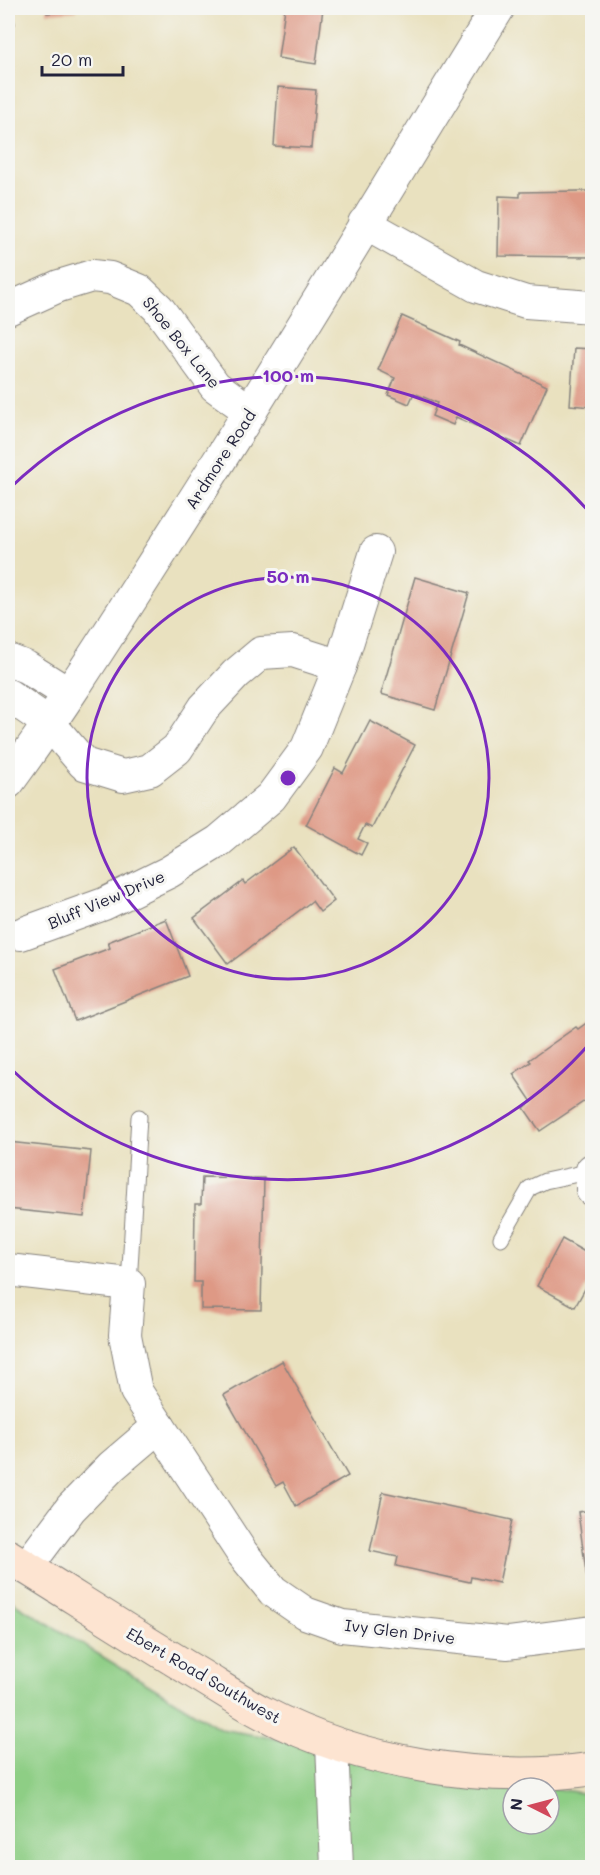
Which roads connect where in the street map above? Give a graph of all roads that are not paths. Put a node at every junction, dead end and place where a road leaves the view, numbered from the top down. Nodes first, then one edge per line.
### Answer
1 (498, 8) edge
2 (364, 223) junction
3 (592, 307) edge
4 (8, 309) edge
5 (251, 412) junction
6 (376, 552) dead end
7 (8, 660) edge
8 (340, 666) junction
9 (69, 694) junction
10 (8, 695) edge
11 (50, 724) junction
12 (8, 782) edge
13 (21, 934) dead end
14 (139, 1117) dead end
15 (592, 1170) edge
16 (592, 1190) edge
17 (501, 1238) dead end
18 (8, 1270) edge
19 (129, 1284) junction
20 (159, 1426) junction
21 (17, 1562) edge
22 (592, 1632) edge
23 (332, 1743) junction
24 (592, 1769) edge
25 (337, 1868) edge

1 - 2 street, Ardmore Road
2 - 3 street
2 - 5 street, Ardmore Road
4 - 5 street, Shoe Box Lane
5 - 9 street, Ardmore Road
6 - 8 street, Bluff View Drive
7 - 9 street
8 - 11 street
8 - 13 street, Bluff View Drive
9 - 11 street, Ardmore Road
10 - 11 street
11 - 12 street, Ardmore Road
14 - 19 lane
15 - 16 street
15 - 17 lane
18 - 19 street
19 - 20 street, Ivy Glen Drive
20 - 21 street
20 - 22 street, Ivy Glen Drive
21 - 23 main road, Ebert Road Southwest
23 - 24 main road, Ebert Road Southwest
23 - 25 street

